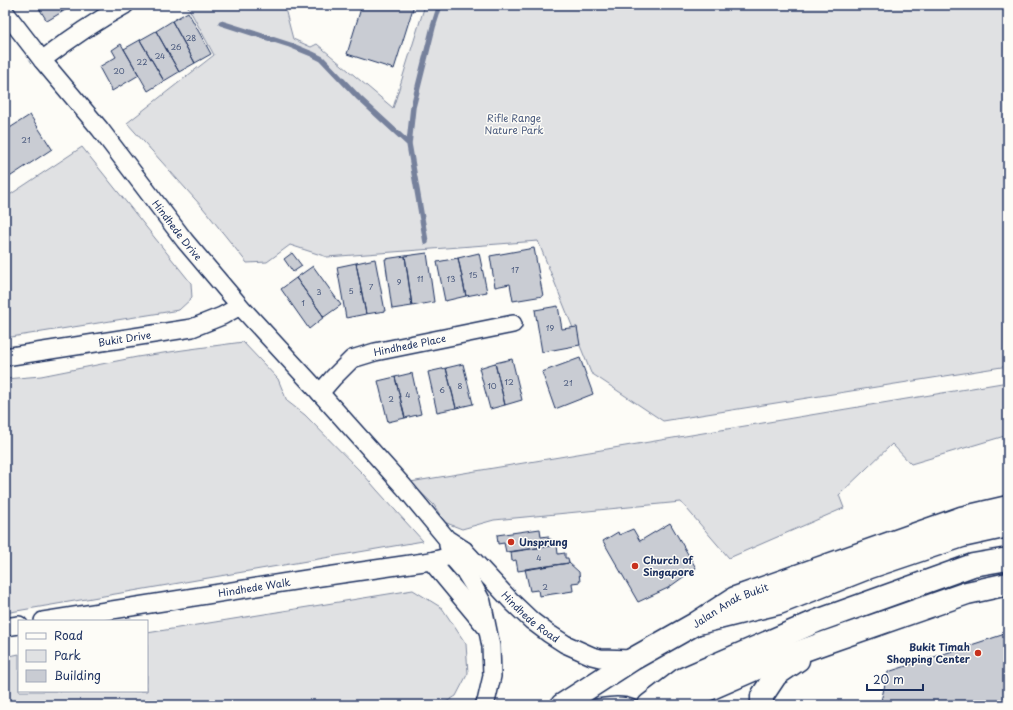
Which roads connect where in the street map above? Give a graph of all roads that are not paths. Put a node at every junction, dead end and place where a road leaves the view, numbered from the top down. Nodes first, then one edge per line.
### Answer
1 (125, 5) edge
2 (5, 12) edge
3 (42, 60) junction
4 (240, 306) junction
5 (513, 324) dead end
6 (5, 357) edge
7 (320, 393) junction
8 (1008, 507) edge
9 (1008, 526) edge
10 (457, 553) junction
11 (1008, 559) edge
12 (431, 561) junction
13 (1008, 584) edge
14 (49, 620) edge
15 (695, 624) junction
16 (18, 625) edge
17 (5, 627) edge
18 (487, 627) junction
19 (824, 643) junction
20 (633, 659) junction
21 (484, 705) edge
22 (562, 705) edge
23 (588, 705) edge
24 (633, 705) edge
25 (649, 705) edge
26 (664, 705) edge
27 (762, 705) edge

1 - 3 street
2 - 3 street, Hindhede Drive
3 - 4 street, Hindhede Drive
4 - 6 street, Bukit Drive
4 - 7 street, Hindhede Drive
5 - 7 street, Hindhede Place
7 - 10 street, Hindhede Road
8 - 15 main road, Jalan Anak Bukit
9 - 15 main road, Jalan Anak Bukit
10 - 12 street, Hindhede Walk
10 - 18 street, Hindhede Road
10 - 20 street, Hindhede Road
11 - 25 main road
12 - 14 street, Hindhede Walk
12 - 18 street, Hindhede Road
13 - 19 main road
15 - 20 main road
16 - 17 street
18 - 21 street, Hindhede Road
19 - 26 main road
19 - 27 main road
20 - 22 main road
23 - 24 lane

